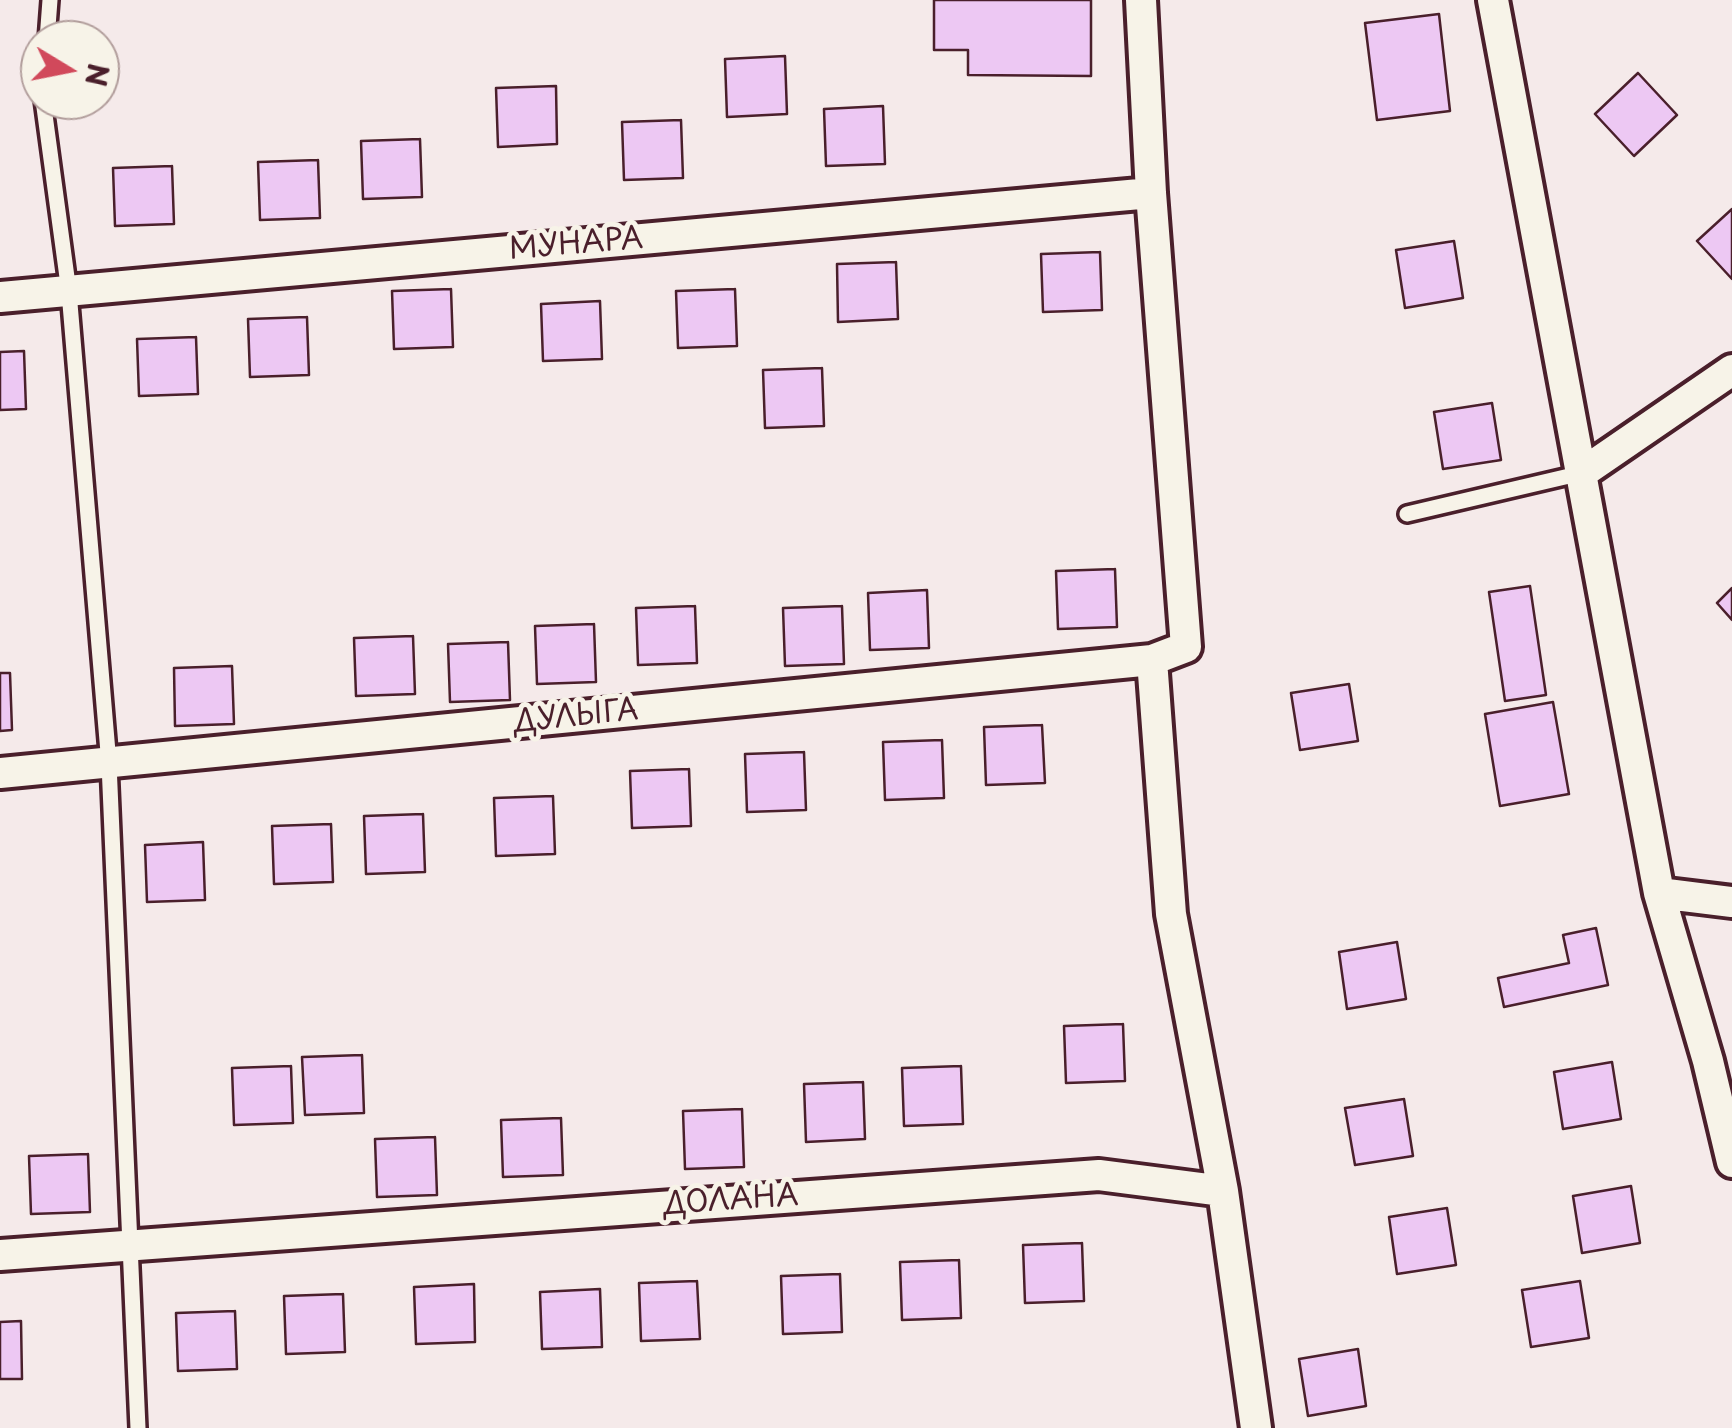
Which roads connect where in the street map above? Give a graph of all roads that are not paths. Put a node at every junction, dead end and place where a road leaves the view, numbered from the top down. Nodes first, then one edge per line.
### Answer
1 (1141, 0) edge
2 (1493, 0) edge
3 (46, 120) edge
4 (1151, 192) junction
5 (69, 292) junction
6 (0, 298) edge
7 (1732, 370) edge
8 (1582, 473) junction
9 (1407, 514) dead end
10 (1152, 660) junction
11 (110, 764) junction
12 (0, 773) edge
13 (1659, 893) junction
14 (1732, 902) edge
15 (1732, 1162) edge
16 (1223, 1190) junction
17 (129, 1244) junction
18 (0, 1255) edge
19 (138, 1428) edge
20 (1256, 1428) edge

1 - 4 street
2 - 8 street
3 - 5 lane
4 - 5 street, МУНАРА
4 - 10 street
5 - 6 street, МУНАРА
5 - 11 lane
7 - 8 street
8 - 9 lane
8 - 13 street
10 - 11 street, ДУЛЫГА
10 - 16 street
11 - 12 street, ДУЛЫГА
11 - 17 lane
13 - 14 street
13 - 15 street
16 - 17 street, ДОЛАНА
16 - 20 street
17 - 18 street, ДОЛАНА
17 - 19 lane

